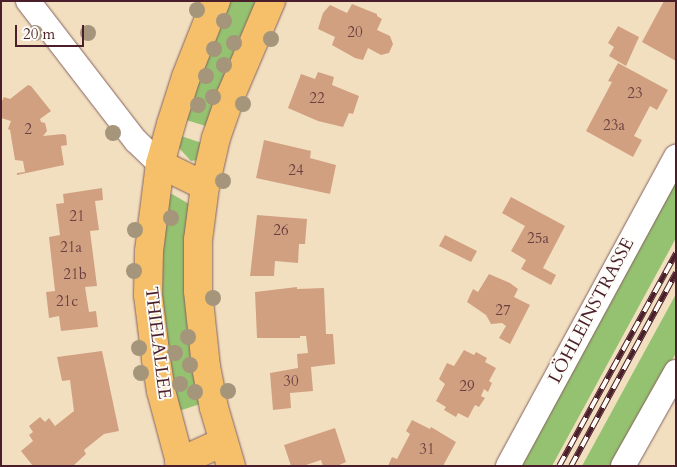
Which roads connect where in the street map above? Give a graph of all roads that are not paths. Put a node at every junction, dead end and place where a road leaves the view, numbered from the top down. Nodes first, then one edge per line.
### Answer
1 (28, 1) edge
2 (216, 1) edge
3 (271, 1) edge
4 (676, 157) edge
5 (160, 164) junction
6 (205, 186) junction
7 (676, 372) edge
8 (227, 454) edge
9 (178, 465) edge
10 (508, 466) edge
11 (623, 466) edge

1 - 5 street
2 - 5 main road, THIELALLEE
3 - 6 main road, THIELALLEE
4 - 10 street, LÖHLEINSTRASSE
5 - 6 main road
5 - 9 main road, THIELALLEE
6 - 8 main road, THIELALLEE
7 - 11 street
8 - 9 main road, THIELALLEE

